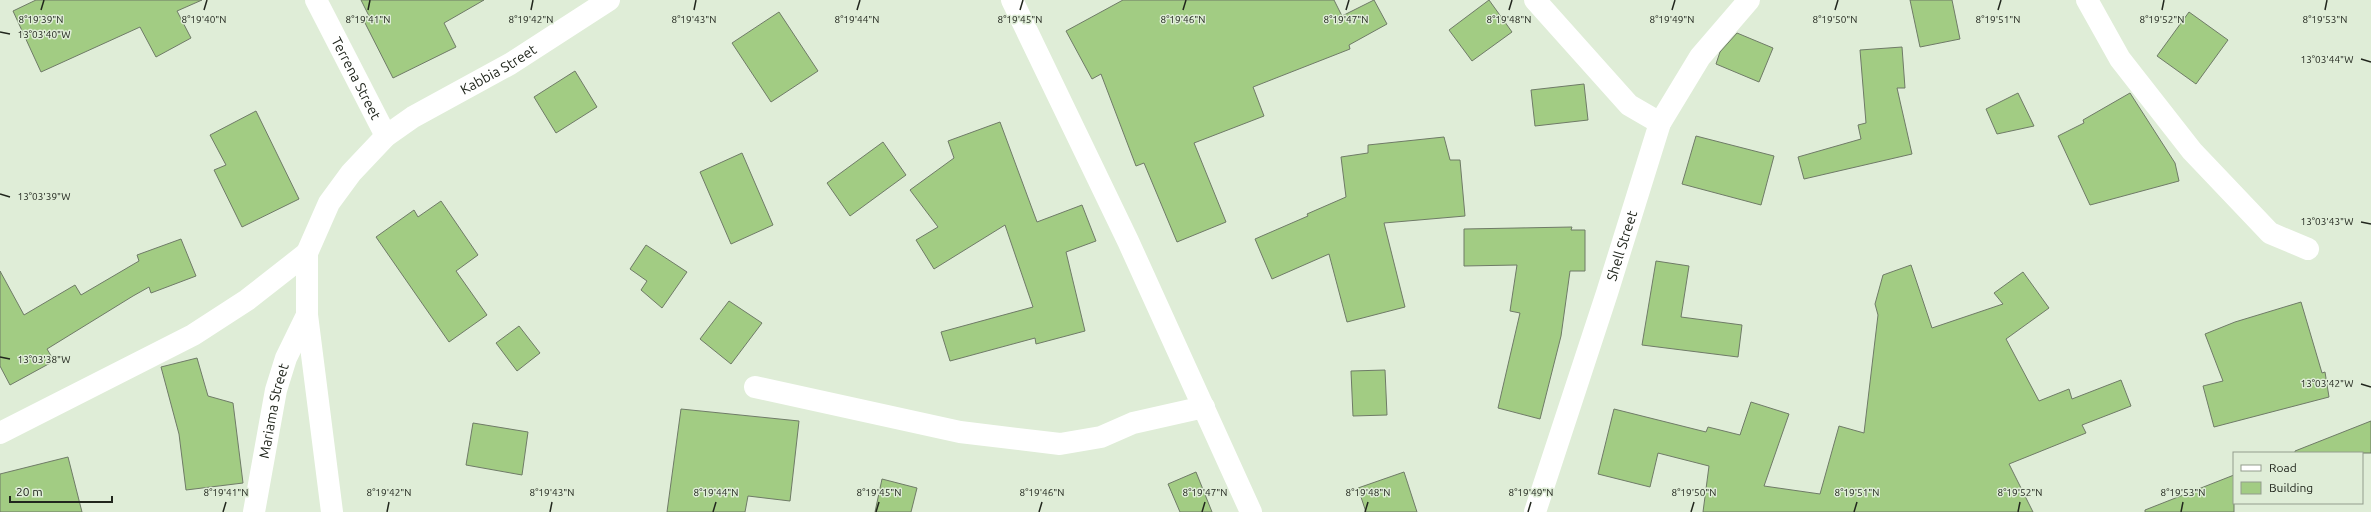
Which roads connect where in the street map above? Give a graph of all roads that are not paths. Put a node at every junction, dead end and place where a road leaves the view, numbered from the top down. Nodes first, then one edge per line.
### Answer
1 (316, 0) edge
2 (609, 0) edge
3 (1012, 0) edge
4 (1535, 0) edge
5 (1749, 0) edge
6 (2087, 0) edge
7 (1660, 123) junction
8 (386, 136) junction
9 (2308, 249) dead end
10 (307, 252) junction
11 (307, 315) junction
12 (755, 388) dead end
13 (1204, 407) junction
14 (0, 433) edge
15 (254, 512) edge
16 (332, 512) edge
17 (1251, 512) edge
18 (1535, 512) edge

1 - 8 street, Terrena Street
2 - 8 street, Kabbia Street
3 - 13 street
4 - 7 street
5 - 7 street, Shell Street
6 - 9 street
7 - 18 street, Shell Street
8 - 10 street
10 - 11 street
10 - 14 street
11 - 15 street, Mariama Street
11 - 16 street
12 - 13 street
13 - 17 street

